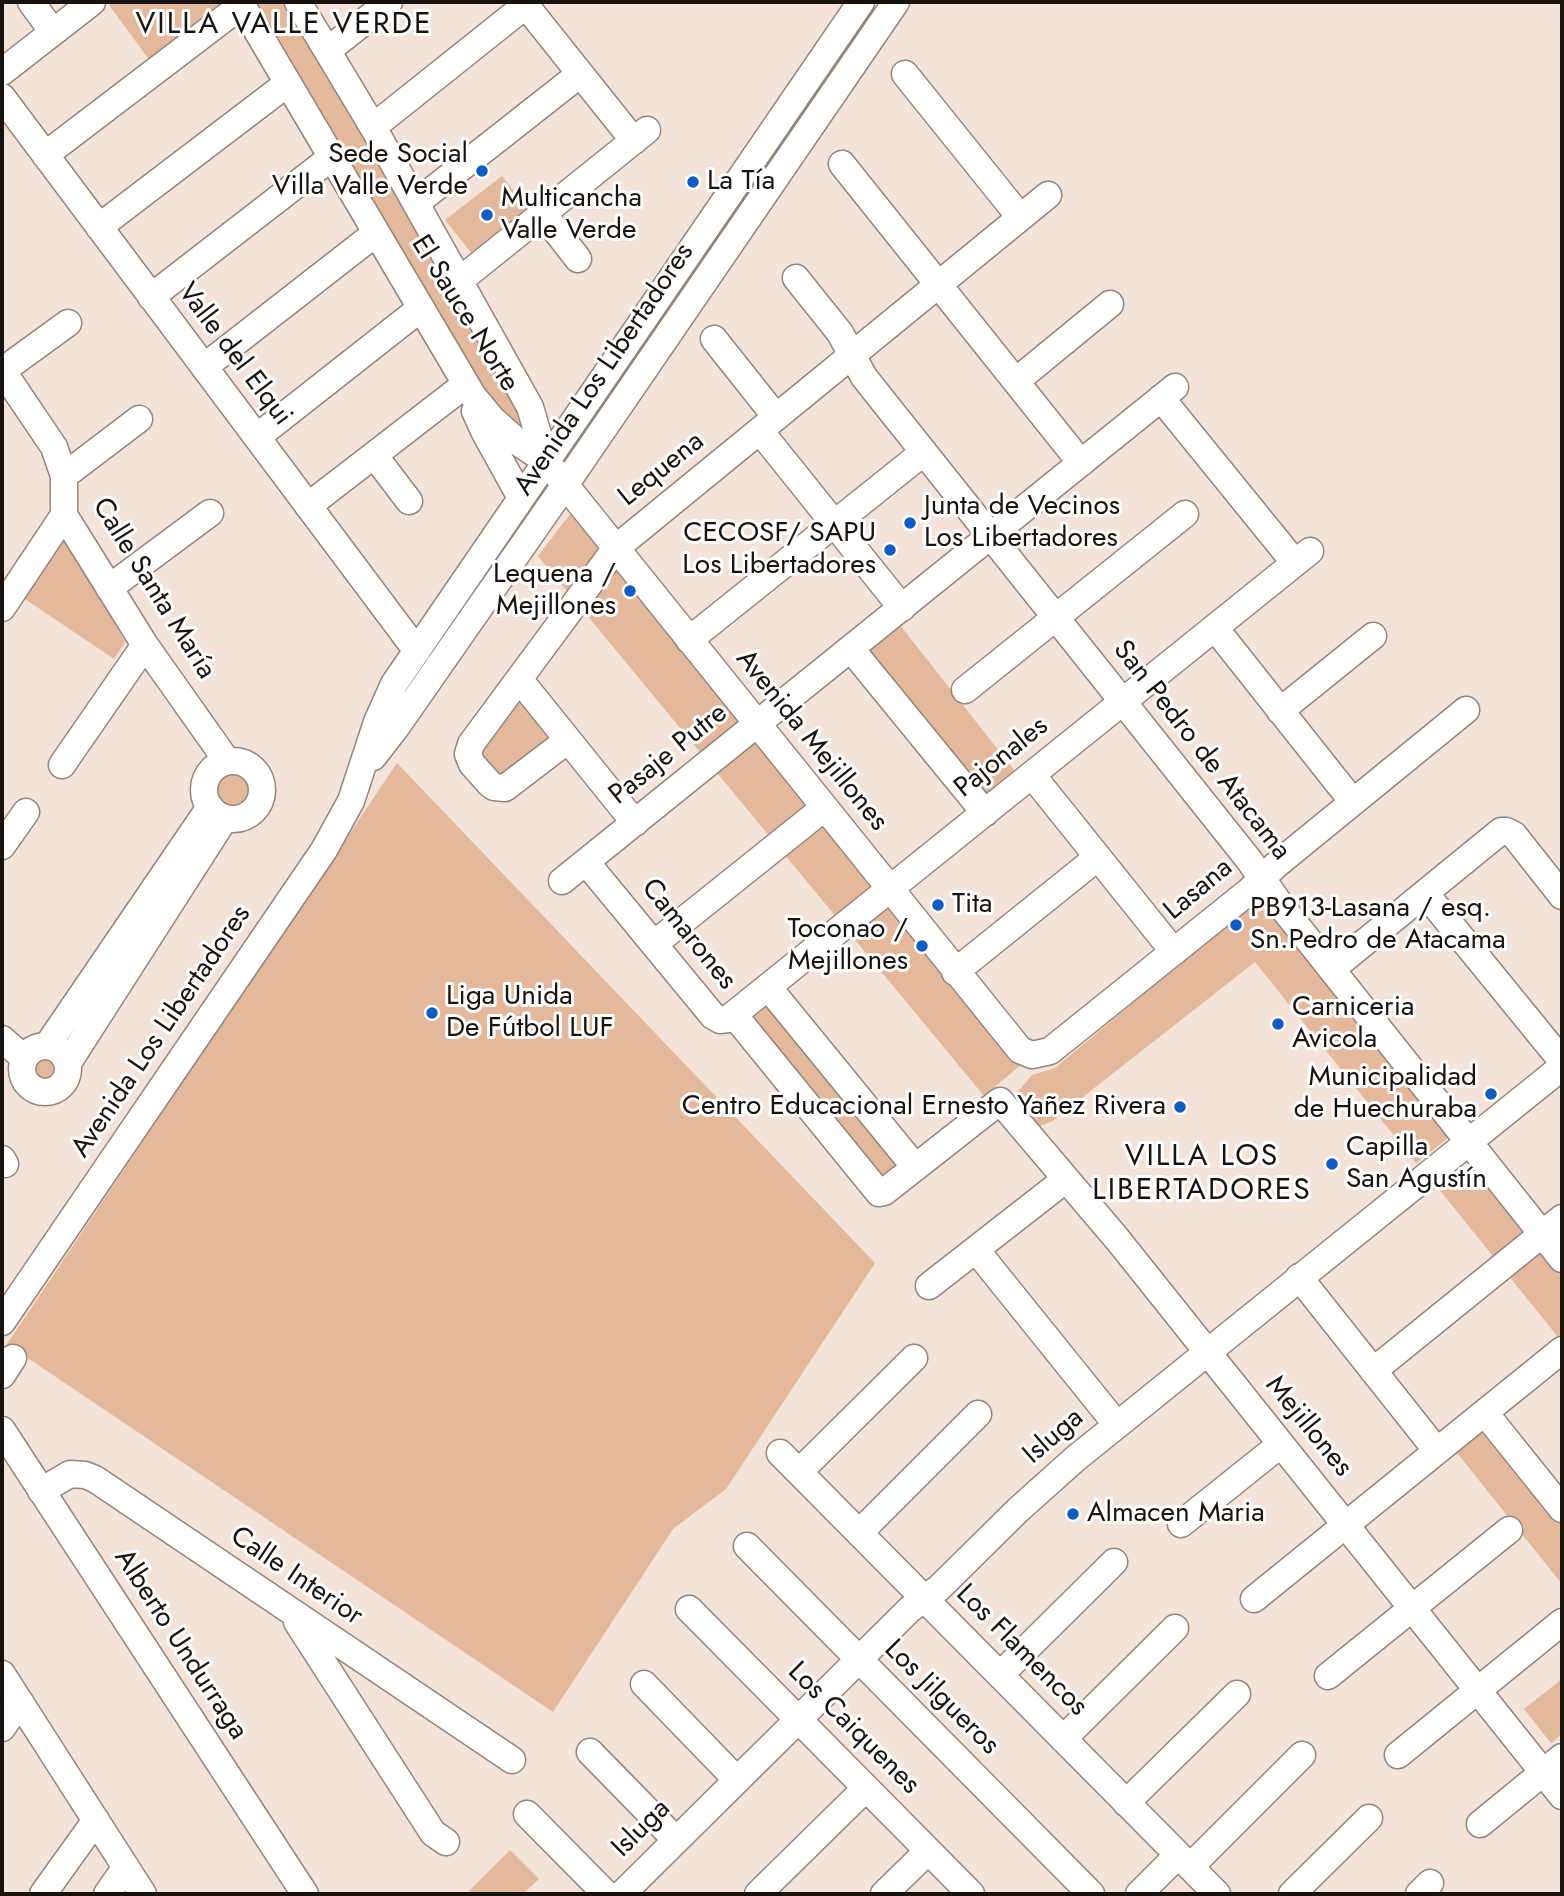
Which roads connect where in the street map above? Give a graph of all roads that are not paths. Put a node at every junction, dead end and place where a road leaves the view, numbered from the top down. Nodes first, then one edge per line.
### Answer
1 (31, 2) edge
2 (92, 2) edge
3 (298, 2) edge
4 (389, 2) edge
5 (861, 2) edge
6 (896, 2) edge
7 (241, 3) edge
8 (524, 4) edge
9 (53, 32) junction
10 (328, 50) junction
11 (2, 72) edge
12 (580, 74) junction
13 (905, 74) dead end
14 (288, 83) junction
15 (2, 97) edge
16 (373, 127) junction
17 (45, 155) junction
18 (332, 157) junction
19 (842, 164) dead end
20 (1048, 195) dead end
21 (416, 203) junction
22 (543, 214) junction
23 (1020, 218) junction
24 (99, 227) junction
25 (376, 233) junction
26 (578, 259) dead end
27 (796, 278) dead end
28 (459, 281) junction
29 (938, 284) junction
30 (152, 297) junction
31 (1110, 304) dead end
32 (421, 308) junction
33 (68, 323) dead end
34 (714, 339) dead end
35 (852, 355) junction
36 (204, 367) junction
37 (2, 370) edge
38 (1016, 381) junction
39 (469, 390) junction
40 (139, 419) dead end
41 (768, 424) junction
42 (257, 437) junction
43 (924, 452) junction
44 (374, 455) junction
45 (546, 461) junction
46 (1082, 463) junction
47 (64, 476) junction
48 (565, 485) junction
49 (521, 498) junction
50 (409, 501) dead end
51 (308, 506) junction
52 (209, 513) dead end
53 (1185, 514) dead end
54 (64, 516) junction
55 (834, 524) junction
56 (991, 536) junction
57 (616, 548) junction
58 (1303, 557) joint
59 (109, 588) junction
60 (2, 608) edge
61 (902, 608) junction
62 (1056, 617) junction
63 (1215, 628) junction
64 (1373, 636) dead end
65 (689, 640) junction
66 (145, 645) junction
67 (850, 649) junction
68 (416, 651) junction
69 (519, 679) junction
70 (965, 690) dead end
71 (1123, 702) junction
72 (1466, 710) dead end
73 (1280, 711) junction
74 (757, 724) junction
75 (568, 740) junction
76 (227, 761) junction
77 (62, 765) dead end
78 (362, 771) junction
79 (1032, 775) junction
80 (1353, 802) junction
81 (824, 808) junction
82 (26, 812) dead end
83 (218, 813) junction
84 (985, 813) junction
85 (635, 823) junction
86 (2, 846) edge
87 (1098, 857) junction
88 (586, 862) junction
89 (1262, 878) junction
90 (562, 881) dead end
91 (889, 889) junction
92 (1424, 893) junction
93 (1562, 896) edge
94 (654, 944) junction
95 (1174, 951) junction
96 (1332, 969) junction
97 (955, 972) junction
98 (768, 987) junction
99 (734, 1015) junction
100 (2, 1040) edge
101 (1032, 1055) joint
102 (24, 1059) edge
103 (1562, 1061) edge
104 (68, 1063) junction
105 (1562, 1067) edge
106 (1469, 1142) junction
107 (915, 1167) junction
108 (1066, 1179) junction
109 (1552, 1226) edge
110 (976, 1250) junction
111 (1562, 1259) edge
112 (1300, 1277) junction
113 (929, 1286) dead end
114 (2, 1322) edge
115 (1562, 1350) edge
116 (1207, 1351) junction
117 (914, 1358) dead end
118 (1373, 1371) junction
119 (1485, 1413) junction
120 (978, 1414) dead end
121 (1117, 1425) junction
122 (2, 1430) edge
123 (1281, 1444) junction
124 (1437, 1451) junction
125 (780, 1453) dead end
126 (799, 1472) junction
127 (41, 1491) junction
128 (1562, 1510) edge
129 (1181, 1524) dead end
130 (1346, 1525) junction
131 (1508, 1531) dead end
132 (859, 1533) junction
133 (747, 1546) dead end
134 (1114, 1562) dead end
135 (924, 1598) junction
136 (1254, 1599) dead end
137 (1412, 1608) junction
138 (689, 1609) dead end
139 (290, 1611) junction
140 (1562, 1622) edge
141 (1175, 1628) dead end
142 (859, 1660) junction
143 (2, 1674) edge
144 (1000, 1675) junction
145 (1328, 1676) dead end
146 (644, 1684) dead end
147 (1478, 1690) junction
148 (1237, 1693) dead end
149 (20, 1702) junction
150 (798, 1720) junction
151 (2, 1728) edge
152 (1063, 1739) junction
153 (590, 1752) dead end
154 (1302, 1755) dead end
155 (1398, 1755) dead end
156 (512, 1760) dead end
157 (1553, 1765) edge
158 (737, 1780) junction
159 (866, 1788) junction
160 (1562, 1796) edge
161 (1126, 1803) junction
162 (527, 1814) dead end
163 (1368, 1818) dead end
164 (96, 1821) junction
165 (1479, 1824) dead end
166 (676, 1840) junction
167 (446, 1842) dead end
168 (928, 1851) junction
169 (1184, 1861) junction
170 (126, 1867) junction
171 (43, 1894) edge
172 (107, 1894) edge
173 (143, 1894) edge
174 (305, 1894) edge
175 (606, 1894) edge
176 (622, 1894) edge
177 (758, 1894) edge
178 (884, 1894) edge
179 (971, 1894) edge
180 (1091, 1894) edge
181 (1139, 1894) edge
182 (1217, 1894) edge
183 (1292, 1894) edge

1 - 9 street
2 - 9 street
3 - 10 street
4 - 10 street
5 - 45 street, Avenida Los Libertadores
6 - 48 street, Avenida Los Libertadores
7 - 14 street, El Sauce Norte
7 - 17 street
8 - 12 street
8 - 16 street
9 - 11 street
10 - 16 street
12 - 21 street
12 - 22 street
13 - 23 street
14 - 18 street, El Sauce Norte
14 - 24 street
15 - 17 street, Valle del Elqui
16 - 21 street
17 - 24 street, Valle del Elqui
18 - 25 street, El Sauce Norte
18 - 30 street
19 - 29 street
20 - 23 street, Lequena
21 - 28 street
22 - 26 street
22 - 28 street
23 - 29 street, Lequena
24 - 30 street, Valle del Elqui
25 - 32 street, El Sauce Norte
25 - 36 street
27 - 35 street, San Pedro de Atacama
28 - 45 street
29 - 35 street, Lequena
29 - 38 street
30 - 36 street, Valle del Elqui
31 - 38 street
32 - 39 street, El Sauce Norte
32 - 42 street
33 - 37 street
34 - 41 street
35 - 41 street, Lequena
35 - 43 street, San Pedro de Atacama
36 - 42 street, Valle del Elqui
37 - 47 street, Calle Santa María
38 - 46 street
39 - 44 street
39 - 45 street, El Sauce Norte
39 - 49 street
40 - 47 street
41 - 55 street
41 - 57 street, Lequena
42 - 51 street, Valle del Elqui
43 - 55 street
43 - 56 street, San Pedro de Atacama
44 - 50 street
44 - 51 street
45 - 48 street, Avenida Mejillones
45 - 49 street, Avenida Los Libertadores
46 - 56 street, Pasaje Putre
46 - 58 street, Pasaje Putre
47 - 54 street, Calle Santa María
48 - 57 street, Avenida Mejillones
48 - 78 street, Avenida Los Libertadores
49 - 68 street, Avenida Los Libertadores
51 - 68 street, Valle del Elqui
52 - 59 street
53 - 62 street
54 - 59 street, Calle Santa María
54 - 60 street
55 - 61 street
55 - 65 street
56 - 61 street, Pasaje Putre
56 - 62 street, San Pedro de Atacama
57 - 65 street, Avenida Mejillones
57 - 69 street, Lequena
58 - 63 street, Pajonales
59 - 66 street, Calle Santa María
61 - 67 street, Pasaje Putre
62 - 70 street
62 - 71 street, San Pedro de Atacama
63 - 71 street, Pajonales
63 - 73 street
64 - 73 street
65 - 74 street, Avenida Mejillones
66 - 76 street, Calle Santa María
66 - 77 street
67 - 74 street, Pasaje Putre
67 - 84 street
68 - 78 street, Avenida Los Libertadores
69 - 75 street
69 - 75 street, Lequena
71 - 79 street, Pajonales
71 - 89 street, San Pedro de Atacama
72 - 80 street, Lasana
73 - 80 street
74 - 81 street, Avenida Mejillones
74 - 85 street, Pasaje Putre
75 - 85 street
76 - 83 street
76 - 83 street
78 - 114 street, Avenida Los Libertadores
79 - 84 street, Pajonales
79 - 87 street
80 - 89 street, Lasana
81 - 91 street, Avenida Mejillones
81 - 94 street
82 - 86 street
83 - 102 street
83 - 104 street
84 - 91 street, Pajonales
85 - 88 street, Pasaje Putre
87 - 95 street
87 - 97 street
88 - 90 street, Pasaje Putre
88 - 94 street, Camarones
89 - 95 street, Lasana
89 - 96 street, San Pedro de Atacama
91 - 97 street, Avenida Mejillones
91 - 98 street, Pajonales
92 - 93 street
92 - 96 street
92 - 103 street
94 - 99 street, Camarones
95 - 101 street, Lasana
96 - 106 street, San Pedro de Atacama
97 - 101 street, Avenida Mejillones
98 - 99 street, Pajonales
98 - 107 street, Camarones
99 - 107 street, Camarones
100 - 102 street
102 - 104 street
102 - 104 street
105 - 106 street, Isluga
106 - 109 street, San Pedro de Atacama
106 - 112 street, Isluga
107 - 108 street, Mejillones
108 - 110 street
108 - 116 street, Mejillones
109 - 111 street, San Pedro de Atacama
109 - 118 street
110 - 113 street
110 - 121 street
112 - 116 street, Isluga
112 - 118 street
115 - 119 street
116 - 121 street, Isluga
116 - 123 street, Mejillones
117 - 126 street
118 - 124 street
119 - 124 street
119 - 128 street
120 - 132 street
121 - 135 street, Isluga
122 - 127 street, Alberto Undurraga
123 - 129 street
123 - 130 street, Mejillones
124 - 130 street
125 - 126 street, Los Flamencos
126 - 132 street, Los Flamencos
127 - 139 street, Calle Interior
127 - 174 street, Alberto Undurraga
130 - 136 street
130 - 137 street, Mejillones
131 - 137 street
132 - 135 street, Los Flamencos
133 - 142 street, Los Jilgueros
134 - 144 street
135 - 142 street, Isluga
135 - 144 street, Los Flamencos
137 - 145 street
137 - 147 street, Mejillones
138 - 150 street, Los Caiquenes
139 - 156 street, Calle Interior
139 - 167 street
140 - 147 street
141 - 152 street
142 - 150 street, Isluga
142 - 180 street, Los Jilgueros
143 - 149 street
144 - 152 street, Los Flamencos
146 - 158 street
147 - 155 street
147 - 157 street, Mejillones
148 - 161 street
149 - 151 street
149 - 164 street
150 - 158 street, Isluga
150 - 159 street, Los Caiquenes
152 - 161 street, Los Flamencos
153 - 166 street
154 - 169 street
157 - 160 street, Mejillones
157 - 165 street
158 - 166 street, Isluga
159 - 168 street, Los Caiquenes
159 - 177 street
161 - 169 street, Los Flamencos
162 - 175 street
163 - 183 street
164 - 170 street
164 - 171 street
166 - 176 street, Isluga
168 - 178 street
168 - 179 street, Los Caiquenes
169 - 181 street
169 - 182 street, Los Flamencos
170 - 172 street
170 - 173 street

